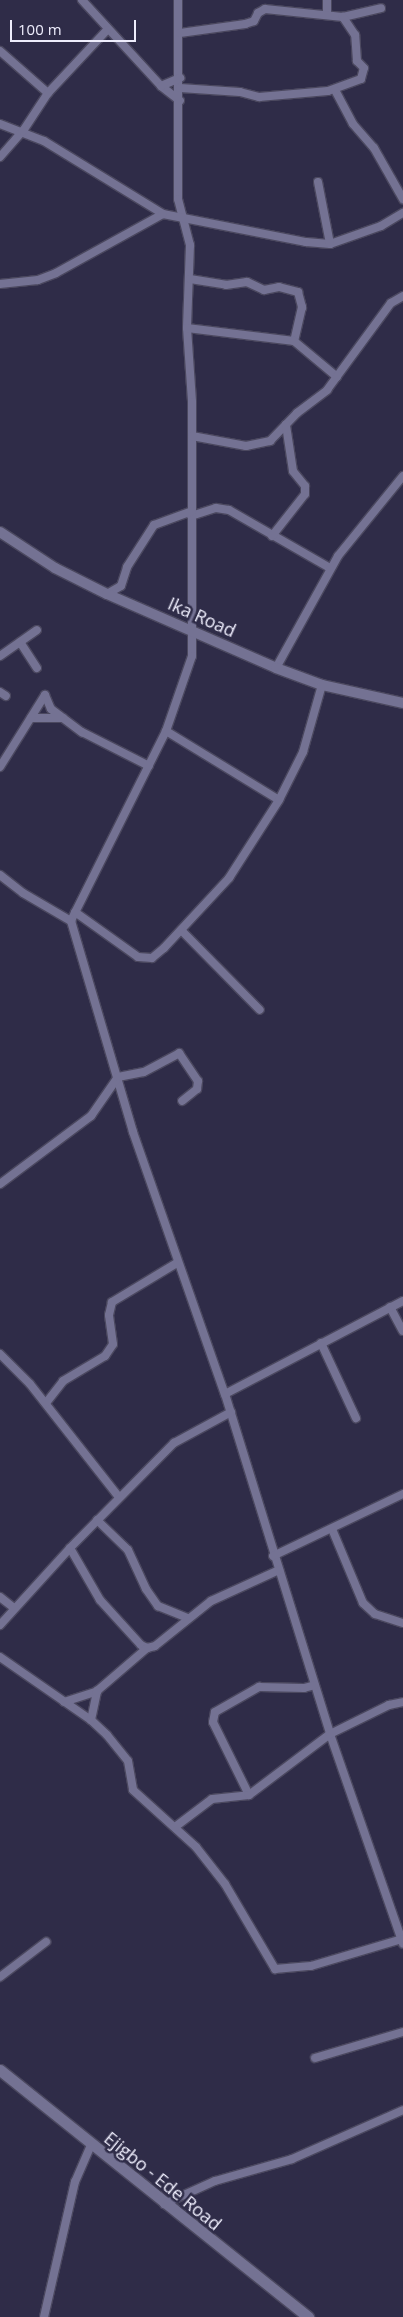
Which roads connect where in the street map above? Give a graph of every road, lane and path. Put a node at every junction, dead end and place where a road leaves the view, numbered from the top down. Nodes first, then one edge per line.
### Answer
1 (82, 0) edge
2 (178, 0) edge
3 (327, 0) edge
4 (381, 8) dead end
5 (327, 15) junction
6 (343, 17) junction
7 (107, 30) junction
8 (180, 33) junction
9 (0, 50) edge
10 (180, 78) junction
11 (160, 86) junction
12 (180, 88) junction
13 (335, 90) junction
14 (48, 93) junction
15 (180, 101) junction
16 (0, 124) edge
17 (23, 131) junction
18 (0, 157) edge
19 (318, 182) dead end
20 (403, 199) edge
21 (403, 213) edge
22 (163, 214) junction
23 (182, 217) junction
24 (330, 244) junction
25 (190, 279) junction
26 (0, 284) edge
27 (403, 296) edge
28 (188, 328) junction
29 (294, 340) junction
30 (337, 377) junction
31 (286, 424) junction
32 (192, 436) junction
33 (403, 476) edge
34 (192, 514) junction
35 (0, 532) edge
36 (272, 536) junction
37 (330, 568) junction
38 (108, 594) junction
39 (37, 630) dead end
40 (192, 630) junction
41 (20, 642) junction
42 (0, 656) edge
43 (37, 668) dead end
44 (276, 668) junction
45 (322, 685) junction
46 (402, 703) edge
47 (32, 718) junction
48 (63, 718) junction
49 (166, 731) junction
50 (149, 766) junction
51 (0, 767) edge
52 (279, 800) junction
53 (0, 875) edge
54 (75, 912) junction
55 (71, 921) junction
56 (181, 930) junction
57 (260, 1010) dead end
58 (118, 1077) junction
59 (182, 1101) dead end
60 (0, 1184) edge
61 (177, 1263) junction
62 (403, 1301) edge
63 (390, 1307) junction
64 (403, 1331) edge
65 (321, 1343) junction
66 (0, 1354) edge
67 (225, 1394) junction
68 (46, 1403) junction
69 (231, 1412) junction
70 (356, 1418) dead end
71 (403, 1494) edge
72 (119, 1497) junction
73 (97, 1520) junction
74 (332, 1529) junction
75 (70, 1548) junction
76 (273, 1556) junction
77 (279, 1570) junction
78 (0, 1597) edge
79 (14, 1608) junction
80 (187, 1618) junction
81 (403, 1623) edge
82 (0, 1625) edge
83 (147, 1648) junction
84 (0, 1657) edge
85 (315, 1685) junction
86 (98, 1691) junction
87 (64, 1702) junction
88 (403, 1702) edge
89 (91, 1720) junction
90 (330, 1734) junction
91 (249, 1795) junction
92 (176, 1827) junction
93 (46, 1942) dead end
94 (402, 1942) edge
95 (0, 1977) edge
96 (403, 2032) edge
97 (315, 2058) dead end
98 (0, 2070) edge
99 (403, 2110) edge
100 (91, 2145) junction
101 (164, 2204) junction
102 (44, 2317) edge
103 (308, 2317) edge

1 - 7 street
2 - 8 street
3 - 5 street
4 - 6 street
5 - 6 street
5 - 8 street
6 - 13 street
7 - 11 street
7 - 14 street
8 - 10 street
9 - 14 street
10 - 11 street
10 - 12 street
11 - 15 street
12 - 13 street
12 - 15 street
13 - 20 street
14 - 17 street
15 - 23 street
16 - 17 street
17 - 18 street
17 - 22 street
19 - 24 street
21 - 24 street
22 - 23 street
22 - 26 street
23 - 24 street
23 - 25 street
25 - 28 street
25 - 29 street
27 - 30 street
28 - 29 street
28 - 32 street
29 - 30 street
30 - 31 street
31 - 32 street
31 - 36 street
32 - 34 street
33 - 37 street
34 - 36 street
34 - 38 street
34 - 40 street
35 - 38 street, Ika Road
36 - 37 street
37 - 44 street
38 - 40 street, Ika Road
39 - 41 street
40 - 44 street, Ika Road
40 - 49 street
41 - 42 street
41 - 43 street
44 - 45 street, Ika Road
45 - 46 street, Ika Road
45 - 52 street
47 - 48 street
47 - 48 street
47 - 51 street
48 - 50 street
49 - 50 street
49 - 52 street
50 - 54 street
52 - 56 street
53 - 55 street
54 - 55 street
54 - 56 street
55 - 58 street
56 - 57 street
58 - 59 street
58 - 60 street
58 - 61 street
61 - 67 street
61 - 68 street
62 - 63 street
63 - 64 street
63 - 65 street
65 - 67 street
65 - 70 street
66 - 68 street
67 - 69 street
68 - 72 street
69 - 72 street
69 - 76 street
71 - 74 street
72 - 73 street
73 - 75 street
73 - 80 street
74 - 76 street
74 - 81 street
75 - 79 street
75 - 83 street
76 - 77 street
77 - 80 street
77 - 85 street
78 - 79 street
79 - 82 street
80 - 83 street
83 - 86 street
84 - 87 street
85 - 90 street
85 - 91 street
86 - 87 street
86 - 89 street
87 - 89 street
88 - 90 street
89 - 92 street
90 - 91 street
90 - 94 street
91 - 92 street
92 - 94 street
93 - 95 street
96 - 97 street
98 - 100 main road, Ejigbo - Ede Road
99 - 101 street
100 - 101 main road, Ejigbo - Ede Road
100 - 102 street
101 - 103 main road, Ejigbo - Ede Road

